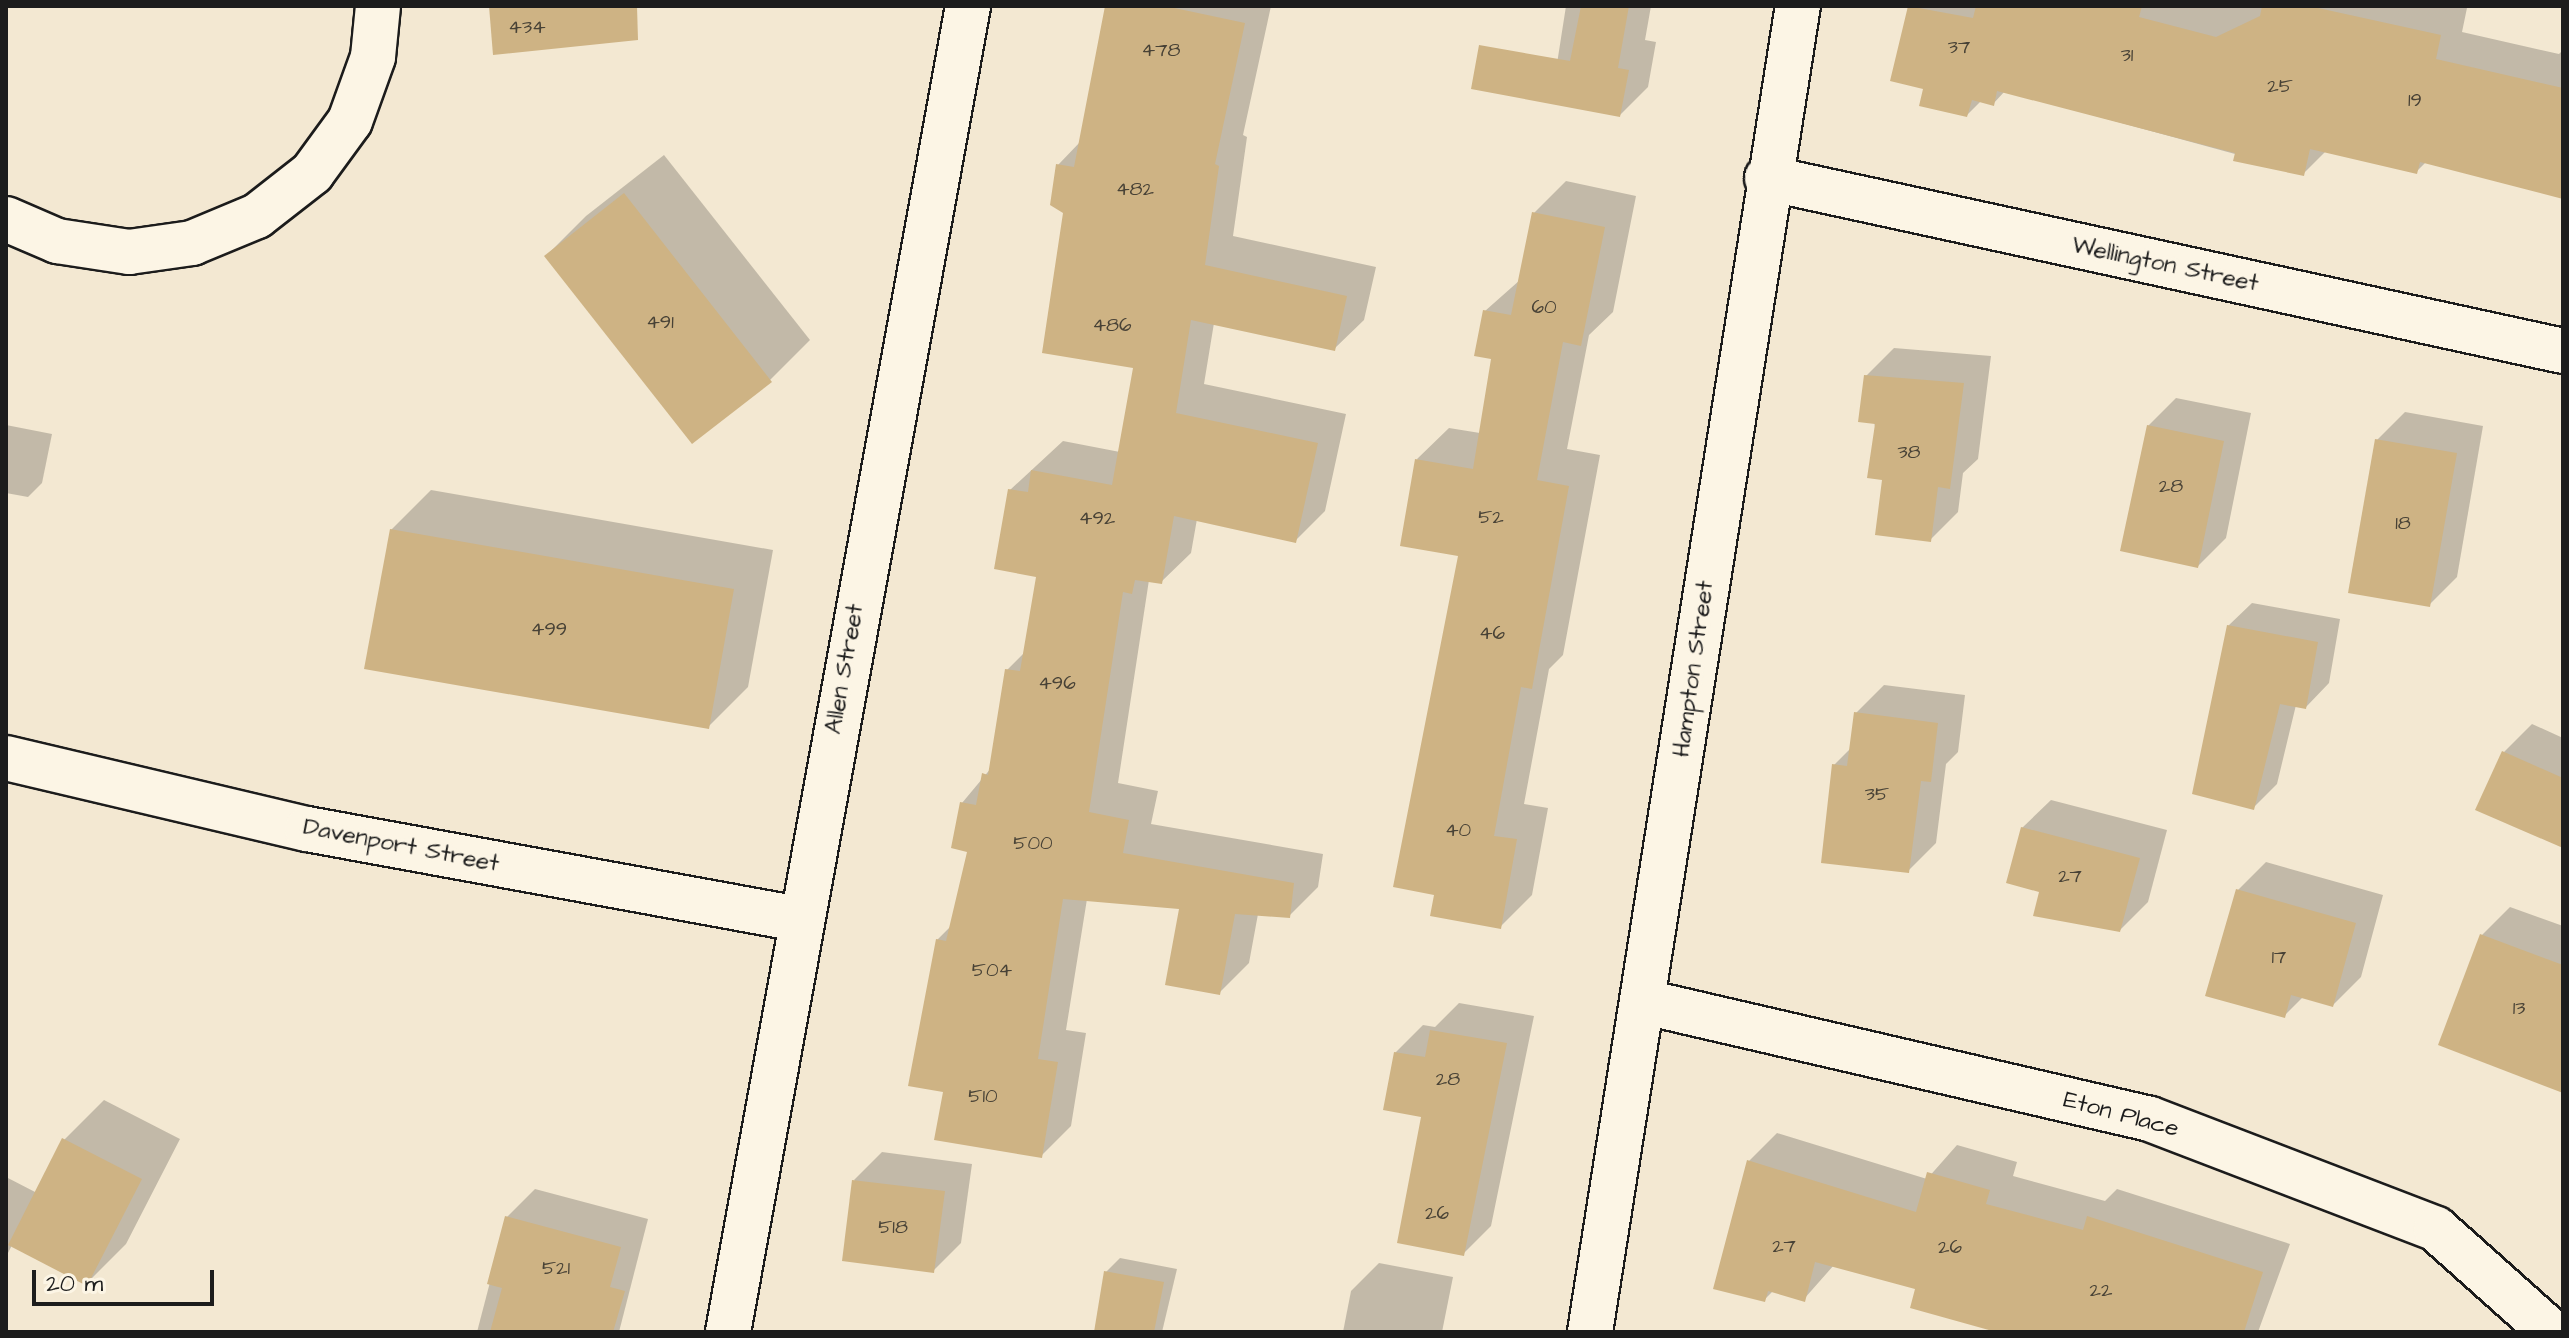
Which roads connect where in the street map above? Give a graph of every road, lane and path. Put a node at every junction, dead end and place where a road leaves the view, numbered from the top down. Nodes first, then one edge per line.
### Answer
1 (378, 6) edge
2 (968, 6) edge
3 (1798, 6) edge
4 (1767, 178) junction
5 (6, 219) edge
6 (2563, 351) edge
7 (6, 758) edge
8 (799, 919) junction
9 (1645, 1002) junction
10 (728, 1332) edge
11 (1590, 1332) edge
12 (2551, 1332) edge

1 - 5 street
2 - 8 street, Allen Street
3 - 4 street, Hampton Street
4 - 6 street, Wellington Street
4 - 9 street, Hampton Street
7 - 8 street, Davenport Street
8 - 10 street, Allen Street
9 - 11 street, Hampton Street
9 - 12 street, Eton Place

